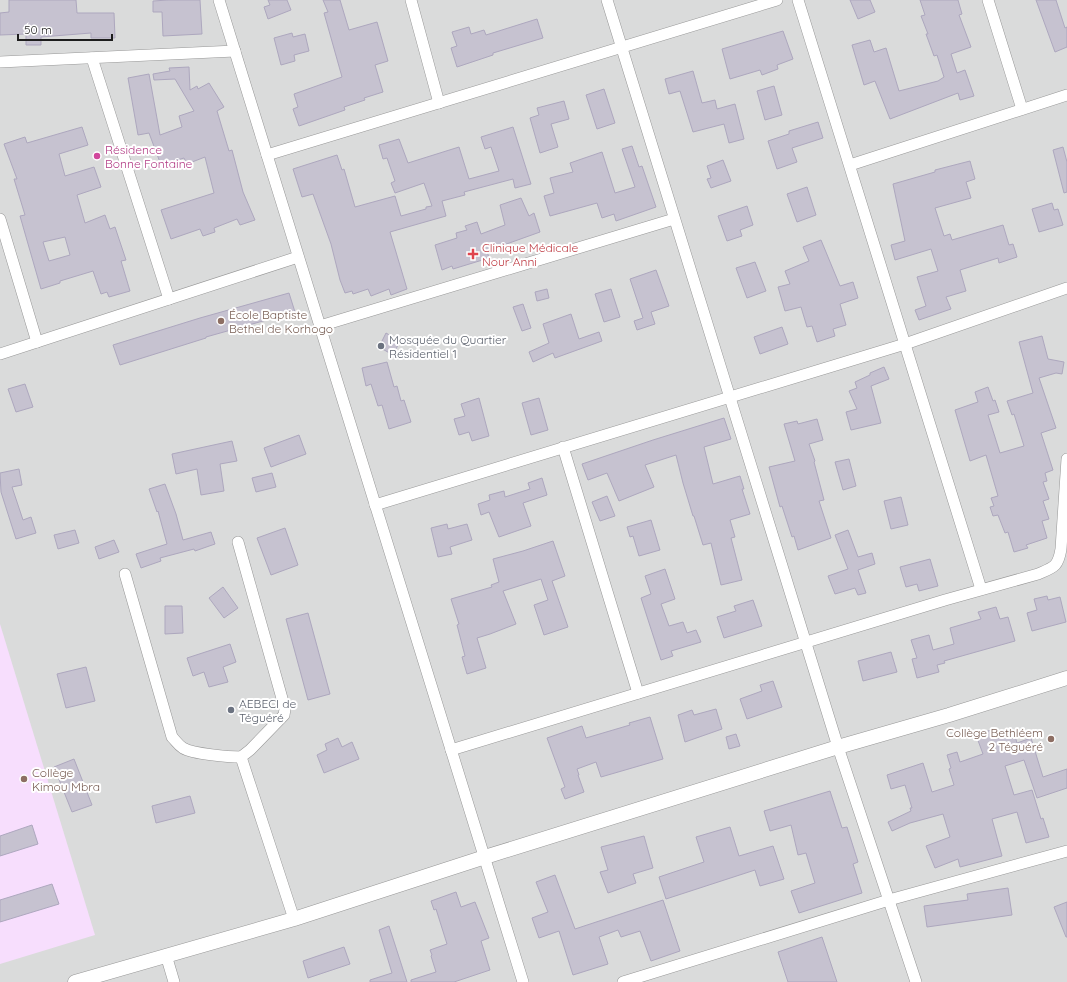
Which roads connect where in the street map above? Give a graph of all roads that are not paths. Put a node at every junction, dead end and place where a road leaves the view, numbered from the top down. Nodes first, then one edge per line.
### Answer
1 (219, 0) edge
2 (411, 0) edge
3 (607, 0) edge
4 (777, 0) edge
5 (798, 0) edge
6 (988, 0) edge
7 (621, 48) junction
8 (235, 51) junction
9 (92, 58) junction
10 (0, 62) edge
11 (1067, 95) edge
12 (439, 103) junction
13 (1022, 109) junction
14 (267, 155) junction
15 (850, 165) junction
16 (0, 219) edge
17 (674, 219) junction
18 (298, 257) junction
19 (1067, 288) edge
20 (169, 299) junction
21 (320, 326) junction
22 (37, 342) junction
23 (905, 344) junction
24 (0, 354) edge
25 (729, 397) junction
26 (562, 447) junction
27 (1067, 459) edge
28 (375, 505) junction
29 (238, 542) dead end
30 (125, 574) dead end
31 (981, 589) junction
32 (805, 643) junction
33 (1067, 678) edge
34 (638, 693) junction
35 (838, 747) junction
36 (451, 750) junction
37 (241, 758) junction
38 (1067, 851) edge
39 (485, 857) junction
40 (889, 900) junction
41 (294, 919) junction
42 (166, 955) junction
43 (75, 982) edge
44 (174, 982) edge
45 (523, 982) edge
46 (623, 982) edge
47 (916, 982) edge

1 - 8 street
2 - 12 street
3 - 7 street
4 - 7 street
5 - 15 street
6 - 13 street
7 - 12 street
7 - 17 street
8 - 9 street
8 - 14 street
9 - 10 street
9 - 20 street
11 - 13 street
12 - 14 street
13 - 15 street
14 - 18 street
15 - 23 street
16 - 22 street
17 - 21 street
17 - 25 street
18 - 20 street
18 - 21 street
19 - 23 street
20 - 22 street
21 - 28 street
22 - 24 street
23 - 25 street
23 - 31 street
25 - 26 street
25 - 32 street
26 - 28 street
26 - 34 street
27 - 31 street
28 - 36 street
29 - 37 street
30 - 37 street
31 - 32 street
32 - 34 street
32 - 35 street
33 - 35 street
34 - 36 street
35 - 39 street
35 - 40 street
36 - 39 street
37 - 41 street
38 - 40 street
39 - 41 street
39 - 45 street
40 - 46 street
40 - 47 street
41 - 42 street
42 - 43 street
42 - 44 street

